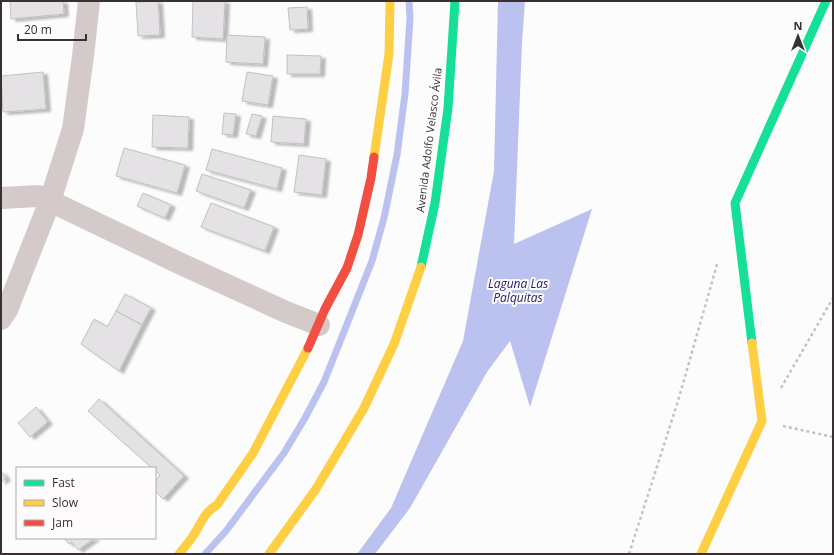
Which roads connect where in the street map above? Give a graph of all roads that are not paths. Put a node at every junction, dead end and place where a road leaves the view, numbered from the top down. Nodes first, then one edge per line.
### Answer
1 (89, 1) edge
2 (390, 1) edge
3 (455, 1) edge
4 (826, 1) edge
5 (1, 198) edge
6 (50, 201) junction
7 (1, 319) edge
8 (319, 325) junction
9 (179, 554) edge
10 (269, 554) edge
11 (701, 554) edge

1 - 6 street
2 - 8 main road
3 - 10 main road, Avenida Adolfo Velasco Ávila
4 - 11 main road
5 - 6 street
6 - 7 street
6 - 8 street
8 - 9 main road

